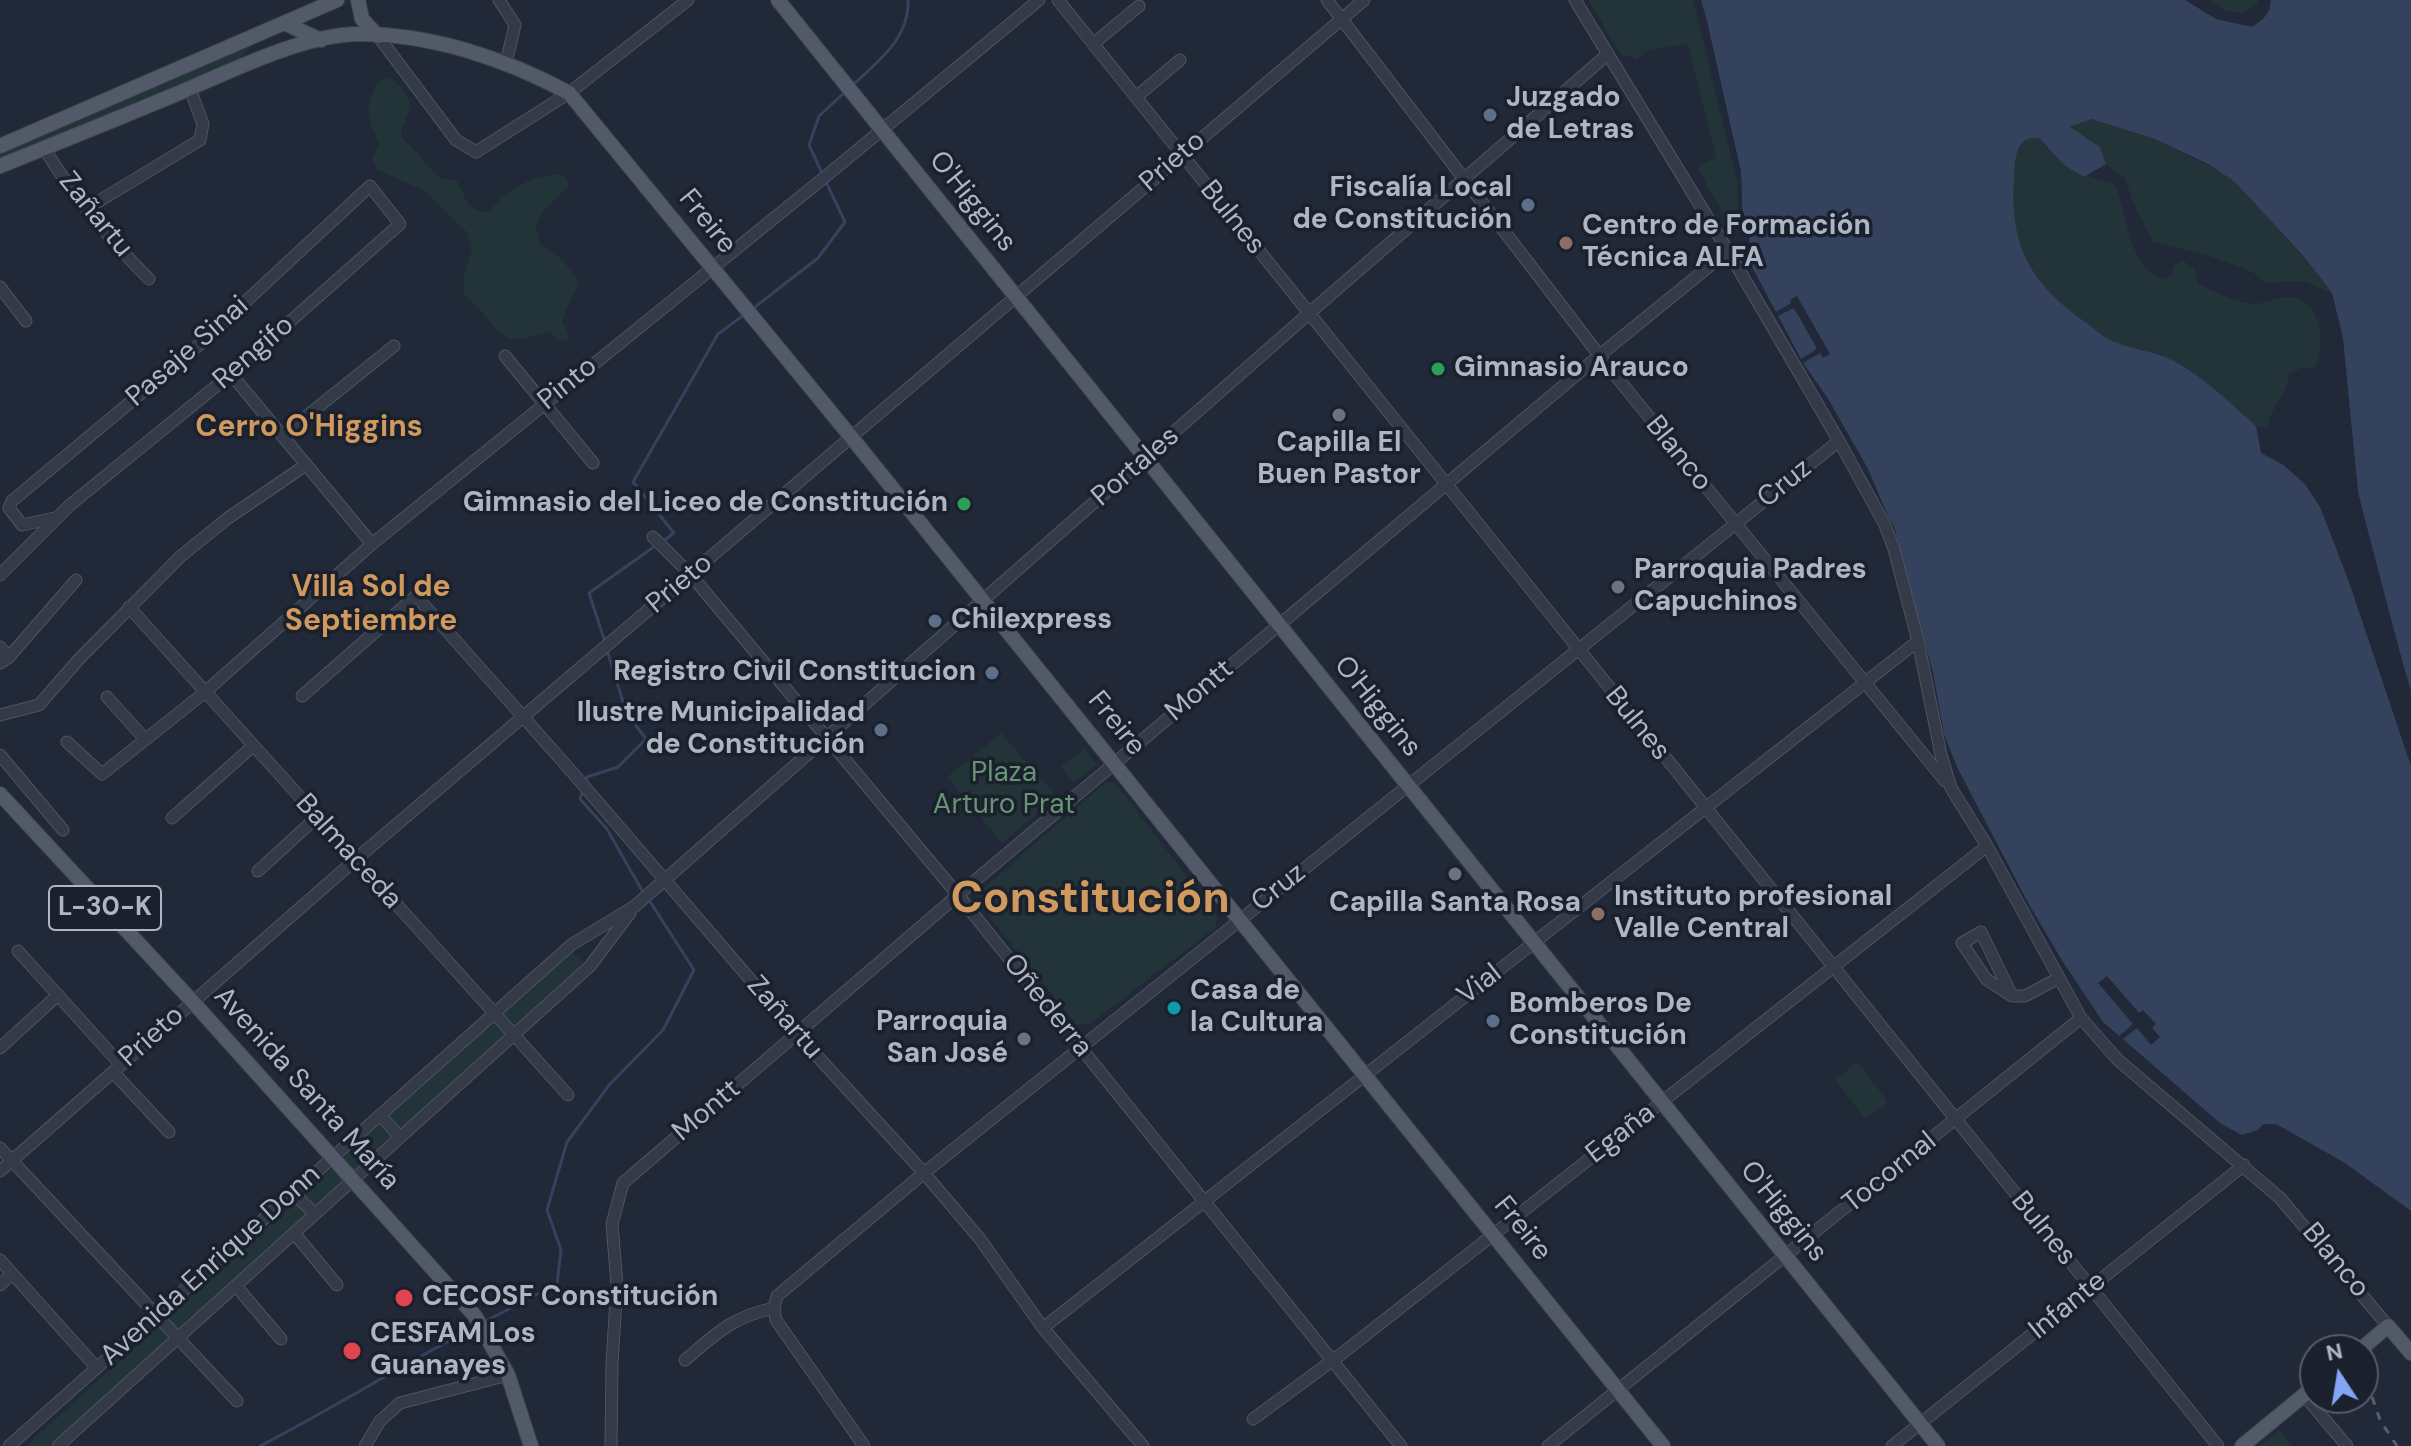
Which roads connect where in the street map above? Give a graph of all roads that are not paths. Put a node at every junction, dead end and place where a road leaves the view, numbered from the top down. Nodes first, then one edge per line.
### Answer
1 (337, 0) edge
2 (358, 0) edge
3 (499, 0) edge
4 (688, 0) edge
5 (778, 0) edge
6 (1039, 0) edge
7 (1058, 0) edge
8 (1327, 0) edge
9 (1364, 0) edge
10 (1575, 0) edge
11 (1139, 6) dead end
12 (1341, 20) junction
13 (284, 23) junction
14 (259, 34) junction
15 (378, 36) junction
16 (321, 40) junction
17 (1093, 44) junction
18 (1608, 54) junction
19 (1180, 60) dead end
20 (506, 63) junction
21 (244, 66) junction
22 (190, 89) junction
23 (569, 93) junction
24 (1136, 97) junction
25 (68, 116) junction
26 (881, 130) junction
27 (77, 135) junction
28 (0, 146) edge
29 (44, 148) junction
30 (1182, 154) junction
31 (0, 166) edge
32 (1463, 180) junction
33 (86, 209) junction
34 (400, 224) joint
35 (1728, 251) junction
36 (712, 269) junction
37 (149, 279) dead end
38 (0, 287) edge
39 (1016, 298) junction
40 (1309, 313) junction
41 (26, 321) dead end
42 (394, 346) dead end
43 (1600, 355) junction
44 (505, 356) dead end
45 (231, 374) junction
46 (544, 403) junction
47 (282, 436) junction
48 (852, 438) junction
49 (1839, 441) junction
50 (1145, 460) junction
51 (593, 463) dead end
52 (306, 465) junction
53 (1446, 484) junction
54 (55, 518) junction
55 (1735, 524) junction
56 (653, 537) dead end
57 (372, 544) junction
58 (0, 575) edge
59 (691, 575) junction
60 (76, 580) dead end
61 (984, 601) junction
62 (129, 607) junction
63 (1278, 626) junction
64 (1918, 641) junction
65 (0, 647) edge
66 (1578, 650) junction
67 (4, 660) edge
68 (1865, 682) junction
69 (204, 693) junction
70 (302, 696) dead end
71 (107, 697) dead end
72 (0, 715) edge
73 (523, 719) junction
74 (827, 738) junction
75 (145, 739) junction
76 (67, 742) dead end
77 (253, 746) junction
78 (0, 755) edge
79 (1114, 763) junction
80 (1408, 787) junction
81 (1951, 788) junction
82 (0, 794) edge
83 (1705, 808) junction
84 (317, 817) junction
85 (172, 818) dead end
86 (63, 830) dead end
87 (1987, 846) junction
88 (355, 860) junction
89 (258, 871) dead end
90 (661, 883) junction
91 (958, 895) junction
92 (635, 906) junction
93 (1239, 919) junction
94 (589, 934) junction
95 (1533, 943) junction
96 (18, 951) dead end
97 (602, 952) junction
98 (1832, 968) junction
99 (2057, 979) junction
100 (58, 995) junction
101 (2012, 996) junction
102 (192, 1001) junction
103 (494, 1013) junction
104 (2081, 1018) junction
105 (514, 1035) junction
106 (798, 1035) junction
107 (0, 1048) edge
108 (1081, 1048) junction
109 (117, 1068) junction
110 (1365, 1075) junction
111 (568, 1095) dead end
112 (1661, 1102) junction
113 (380, 1115) junction
114 (1955, 1121) junction
115 (169, 1132) dead end
116 (400, 1137) junction
117 (0, 1148) edge
118 (332, 1158) junction
119 (12, 1160) junction
120 (2244, 1165) junction
121 (0, 1171) edge
122 (924, 1173) junction
123 (353, 1180) junction
124 (293, 1193) junction
125 (1204, 1201) junction
126 (315, 1214) junction
127 (294, 1233) junction
128 (1493, 1235) junction
129 (1785, 1256) junction
130 (0, 1260) edge
131 (12, 1274) junction
132 (0, 1285) edge
133 (337, 1285) dead end
134 (236, 1286) junction
135 (2090, 1288) junction
136 (774, 1308) junction
137 (157, 1314) junction
138 (2388, 1326) junction
139 (1043, 1328) junction
140 (2379, 1334) edge
141 (178, 1338) junction
142 (281, 1339) dead end
143 (2411, 1353) edge
144 (685, 1360) dead end
145 (1333, 1361) junction
146 (97, 1368) junction
147 (508, 1375) junction
148 (1618, 1390) junction
149 (2299, 1400) edge
150 (237, 1401) dead end
151 (2325, 1414) edge
152 (1253, 1419) dead end
153 (1920, 1424) junction
154 (9, 1446) edge
155 (58, 1446) edge
156 (365, 1446) edge
157 (531, 1446) edge
158 (611, 1446) edge
159 (864, 1446) edge
160 (1143, 1446) edge
161 (1401, 1446) edge
162 (1548, 1446) edge
163 (1663, 1446) edge
164 (1892, 1446) edge
165 (1938, 1446) edge
166 (2218, 1446) edge
167 (2242, 1446) edge
168 (2347, 1446) edge

1 - 13 main road
2 - 15 main road
3 - 20 street
4 - 23 street
5 - 26 main road, O'Higgins
6 - 26 street, Pinto
7 - 17 street, Bulnes
8 - 12 street, Blanco
9 - 12 street, Prieto
10 - 18 street
11 - 17 street
12 - 30 street, Prieto
12 - 32 street, Blanco
13 - 14 main road
13 - 16 main road
14 - 21 main road
14 - 25 main road
15 - 16 main road, Freire
15 - 20 main road, Freire
15 - 23 street
16 - 21 main road, Freire
17 - 24 street, Bulnes
18 - 32 street, Portales
18 - 35 street
19 - 24 street
20 - 23 main road, Freire
21 - 22 main road, Freire
22 - 27 main road, Freire
22 - 33 street
23 - 36 main road, Freire
24 - 30 street, Bulnes
25 - 27 main road
25 - 28 main road
26 - 36 street, Pinto
26 - 39 main road, O'Higgins
27 - 29 main road, Freire
29 - 31 main road, Freire
29 - 33 street, Zañartu
30 - 39 street, Prieto
30 - 40 street, Bulnes
32 - 40 street, Portales
32 - 43 street, Blanco
33 - 37 street, Zañartu
34 - 45 street, Rengifo
34 - 54 street, Pasaje Sinai
35 - 43 street, Montt
35 - 49 street
36 - 46 street, Pinto
36 - 48 main road, Freire
38 - 41 street
39 - 48 street, Prieto
39 - 50 main road, O'Higgins
40 - 50 street, Portales
40 - 53 street, Bulnes
42 - 47 street
43 - 53 street, Montt
43 - 55 street, Blanco
44 - 46 street
45 - 47 street
45 - 54 street, Rengifo
46 - 51 street
46 - 57 street, Pinto
47 - 52 street
48 - 59 street, Prieto
48 - 61 main road, Freire
49 - 55 street, Cruz
49 - 64 street
50 - 61 street, Portales
50 - 63 main road, O'Higgins
52 - 57 street
52 - 62 street
53 - 63 street, Montt
53 - 66 street, Bulnes
54 - 58 street, Rengifo
55 - 66 street, Cruz
55 - 68 street, Blanco
56 - 59 street, Oñederra
57 - 69 street, Pinto
59 - 73 street, Prieto
59 - 74 street, Oñederra
60 - 67 street
61 - 74 street, Portales
61 - 79 main road, Freire
62 - 69 street, Balmaceda
62 - 72 street
63 - 79 street, Montt
63 - 80 main road, O'Higgins
64 - 68 street, Vial
64 - 81 street
65 - 67 street
66 - 80 street, Cruz
66 - 83 street, Bulnes
68 - 81 street, Blanco
68 - 83 street, Vial
69 - 75 street, Pinto
69 - 77 street, Balmaceda
70 - 73 street, Zañartu
71 - 75 street
73 - 88 street, Prieto
73 - 90 street, Zañartu
74 - 90 street, Portales
74 - 91 street, Oñederra
75 - 76 street, Pinto
77 - 84 street, Balmaceda
77 - 85 street
78 - 86 street
79 - 91 street, Montt
79 - 93 main road, Freire
80 - 93 street, Cruz
80 - 95 main road, O'Higgins
81 - 87 street, Blanco
82 - 102 main road, Avenida Santa María / L-30-K
83 - 95 street, Vial
83 - 98 street, Bulnes
84 - 88 street, Balmaceda
84 - 89 street
87 - 98 street, Egaña
87 - 99 street, Blanco
88 - 102 street, Prieto
88 - 103 street, Balmaceda
90 - 92 street, Avenida Enrique Donn
90 - 106 street, Zañartu
91 - 106 street, Montt
91 - 108 street, Oñederra
92 - 94 street, Avenida Enrique Donn
92 - 97 street, Avenida Enrique Donn
93 - 108 street, Cruz
93 - 110 main road, Freire
94 - 97 street
94 - 103 street, Avenida Enrique Donn
95 - 110 street, Vial
95 - 112 main road, O'Higgins
96 - 100 street
97 - 105 street, Avenida Enrique Donn
98 - 112 street, Egaña
98 - 114 street, Bulnes
99 - 101 street
99 - 104 street, Blanco
100 - 107 street
100 - 109 street
101 - 101 street
102 - 109 street, Prieto
102 - 118 main road, Avenida Santa María / L-30-K
103 - 105 street, Balmaceda
103 - 113 street, Avenida Enrique Donn
104 - 114 street, Tocornal
104 - 120 street, Blanco
105 - 111 street, Balmaceda
105 - 116 street, Avenida Enrique Donn
106 - 122 street, Zañartu
106 - 158 street, Montt
108 - 122 street, Cruz
108 - 125 street, Oñederra
109 - 115 street
109 - 119 street, Prieto
110 - 125 street, Vial
110 - 128 main road, Freire
112 - 128 street, Egaña
112 - 129 main road, O'Higgins
113 - 116 street
113 - 118 street, Avenida Enrique Donn
114 - 129 street, Tocornal
114 - 135 street, Bulnes
116 - 123 street, Avenida Enrique Donn
117 - 119 street
118 - 123 main road, Avenida Santa María / L-30-K
118 - 124 street, Avenida Enrique Donn
119 - 121 street, Prieto
119 - 137 street
120 - 135 street, Infante
120 - 138 street, Blanco
122 - 136 street, Cruz
122 - 139 street, Zañartu
123 - 126 street, Avenida Enrique Donn
123 - 147 main road, Avenida Santa María / L-30-K
124 - 126 street
124 - 137 street, Avenida Enrique Donn
125 - 139 street, Vial
125 - 145 street, Oñederra
126 - 127 street, Avenida Enrique Donn
127 - 133 street
127 - 134 street, Avenida Enrique Donn
128 - 145 street, Egaña
128 - 148 main road, Freire
129 - 148 street, Tocornal
129 - 153 main road, O'Higgins
130 - 131 street
131 - 132 street
131 - 146 street
134 - 141 street, Avenida Enrique Donn
134 - 142 street
135 - 153 street, Infante
135 - 166 street, Bulnes
136 - 144 street
136 - 159 street
137 - 141 street
137 - 146 street, Avenida Enrique Donn
138 - 140 main road
138 - 143 main road
139 - 160 street, Zañartu
141 - 150 street
141 - 155 street, Avenida Enrique Donn
145 - 152 street, Egaña
145 - 161 street, Oñederra
146 - 154 street, Avenida Enrique Donn
147 - 156 street
147 - 157 main road, Avenida Santa María / L-30-K
148 - 162 street, Tocornal
148 - 163 main road, Freire
149 - 167 main road
151 - 168 street
153 - 164 street, Infante
153 - 165 main road, O'Higgins

